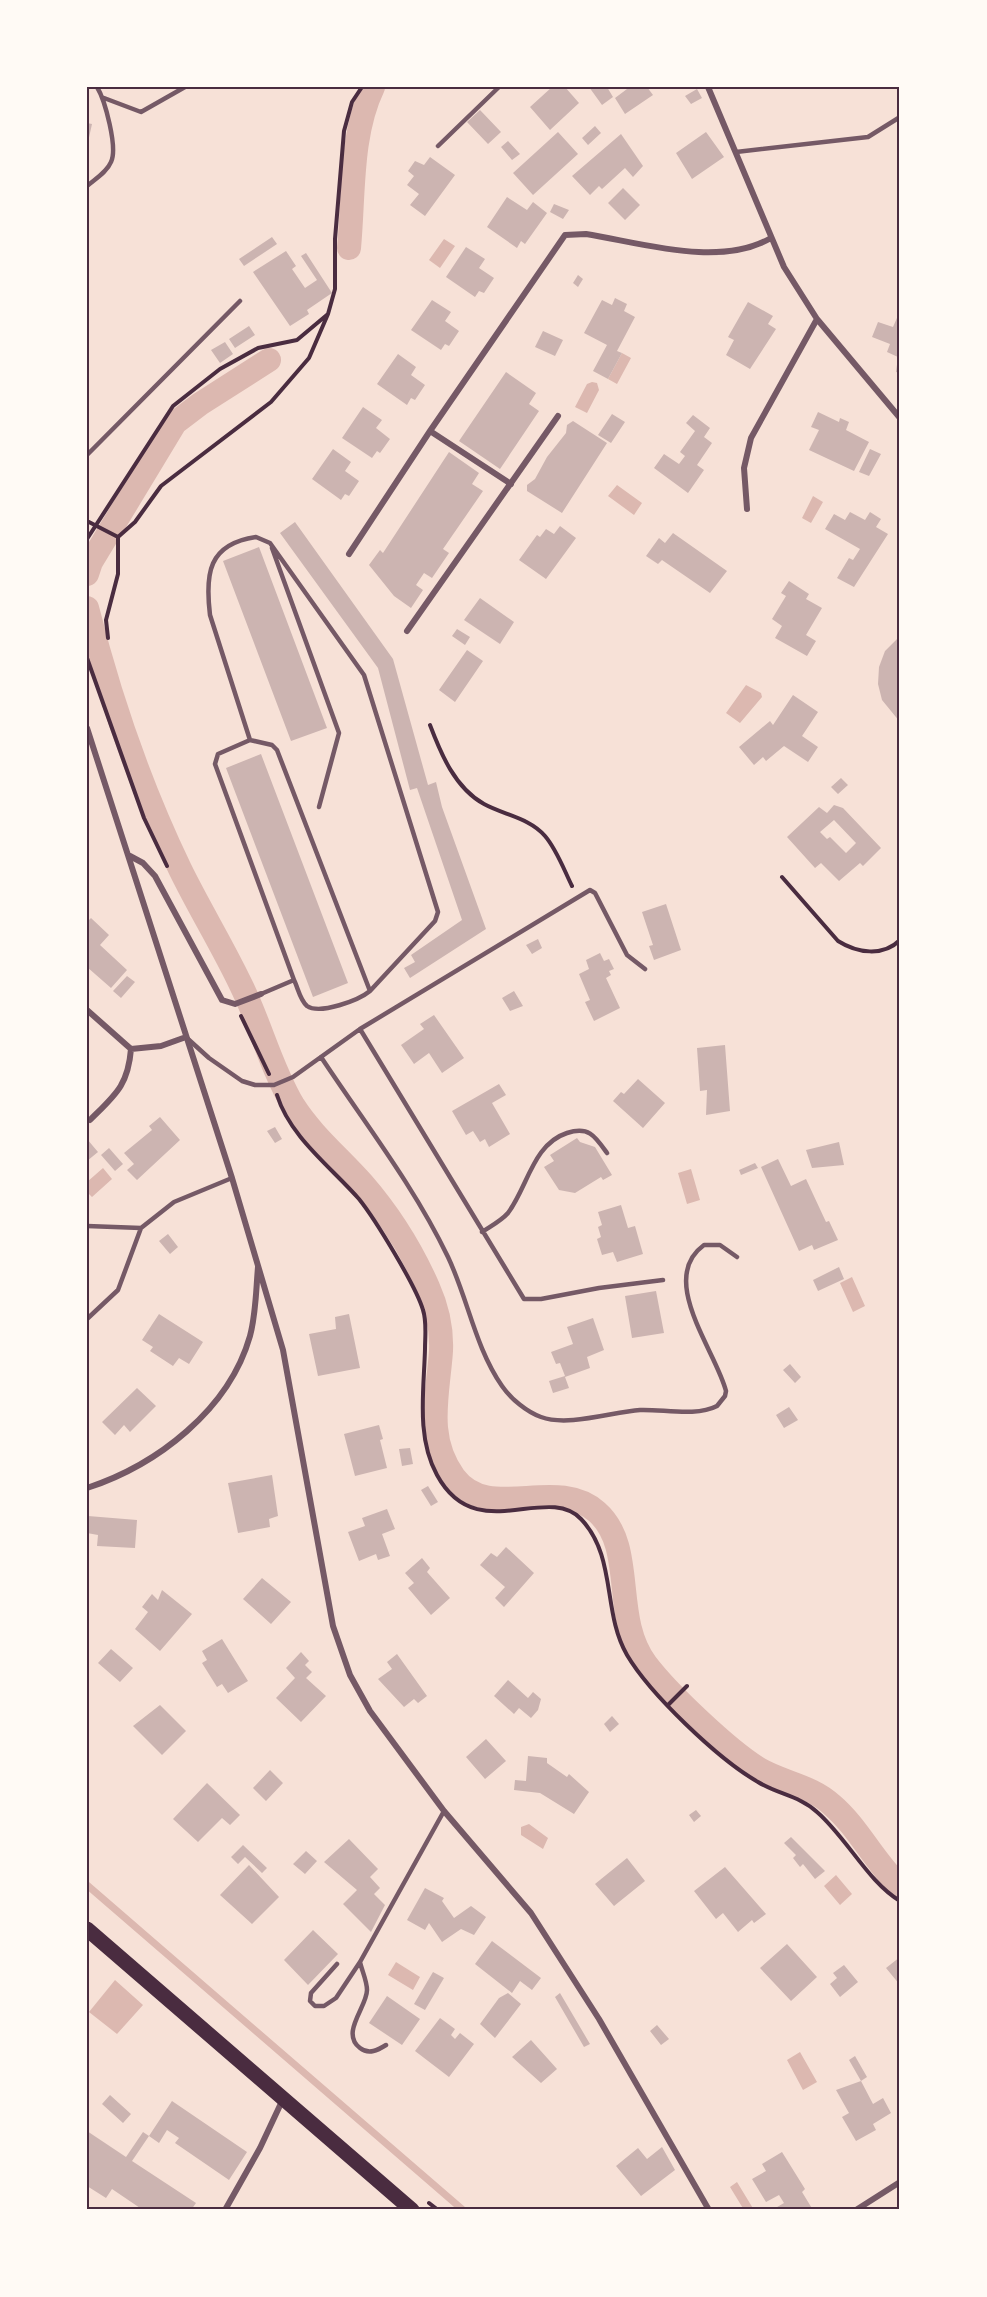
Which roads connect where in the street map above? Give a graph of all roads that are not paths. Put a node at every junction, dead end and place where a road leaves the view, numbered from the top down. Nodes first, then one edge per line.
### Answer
1 (97, 87) edge
2 (185, 87) edge
3 (499, 87) edge
4 (708, 87) edge
5 (104, 98) junction
6 (900, 117) edge
7 (438, 146) dead end
8 (736, 152) junction
9 (87, 186) edge
10 (771, 238) junction
11 (240, 301) dead end
12 (817, 319) junction
13 (558, 416) dead end
14 (900, 418) edge
15 (430, 430) junction
16 (87, 455) edge
17 (511, 484) junction
18 (747, 509) dead end
19 (270, 543) junction
20 (349, 554) dead end
21 (407, 631) dead end
22 (87, 728) edge
23 (250, 740) junction
24 (320, 807) dead end
25 (130, 855) junction
26 (645, 969) dead end
27 (294, 980) junction
28 (370, 991) junction
29 (261, 994) joint
30 (87, 1010) edge
31 (360, 1029) junction
32 (186, 1037) junction
33 (131, 1049) junction
34 (321, 1057) junction
35 (90, 1120) dead end
36 (607, 1153) dead end
37 (232, 1178) junction
38 (87, 1226) edge
39 (141, 1228) junction
40 (482, 1232) junction
41 (737, 1257) dead end
42 (259, 1263) junction
43 (663, 1280) dead end
44 (87, 1319) edge
45 (87, 1488) edge
46 (444, 1811) junction
47 (87, 1929) edge
48 (360, 1962) junction
49 (338, 1964) dead end
50 (386, 2045) dead end
51 (284, 2098) junction
52 (900, 2182) edge
53 (225, 2210) edge
54 (412, 2210) edge
55 (710, 2210) edge
56 (856, 2210) edge

1 - 5 lane
2 - 5 lane
3 - 7 lane
4 - 8 street
5 - 9 lane
6 - 8 lane
8 - 10 street
10 - 12 street
10 - 15 street
11 - 16 lane
12 - 14 street
12 - 18 street
13 - 17 street
15 - 17 street
15 - 20 street
17 - 21 street
19 - 23 lane
19 - 24 lane
19 - 28 lane
22 - 25 street
23 - 27 lane
23 - 28 lane
25 - 29 street
25 - 32 street
26 - 31 lane
27 - 28 lane
27 - 29 lane
30 - 33 street
31 - 34 lane
31 - 40 lane
32 - 33 street
32 - 34 lane
32 - 37 street
33 - 35 street
34 - 41 lane
36 - 40 lane
37 - 39 lane
37 - 42 street
38 - 39 lane
39 - 44 lane
40 - 43 lane
42 - 45 street
42 - 46 street
46 - 48 lane
46 - 55 street
47 - 51 main road
48 - 49 lane
48 - 50 lane
51 - 53 street
51 - 54 main road
52 - 56 street

